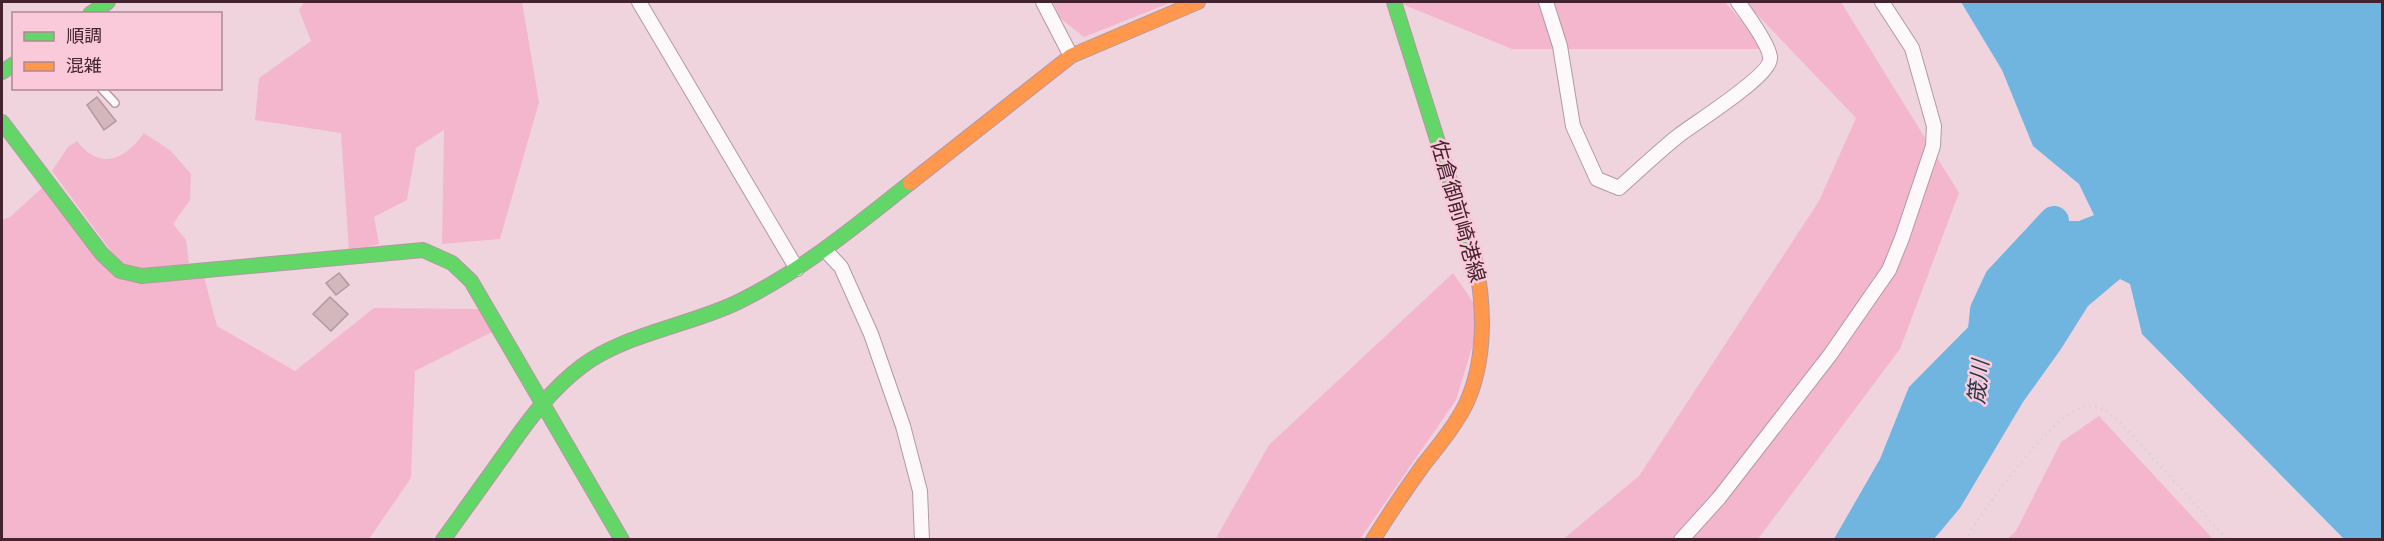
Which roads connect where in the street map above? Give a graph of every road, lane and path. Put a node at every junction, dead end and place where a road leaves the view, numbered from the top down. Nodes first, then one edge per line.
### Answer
1 (108, 2) edge
2 (639, 2) edge
3 (1043, 2) edge
4 (1197, 2) edge
5 (1394, 2) edge
6 (1546, 2) edge
7 (1738, 2) edge
8 (1882, 2) edge
9 (93, 12) edge
10 (1071, 56) junction
11 (103, 90) edge
12 (115, 103) dead end
13 (2, 122) edge
14 (825, 250) junction
15 (797, 269) junction
16 (543, 403) junction
17 (443, 540) edge
18 (622, 540) edge
19 (922, 540) edge
20 (1373, 540) edge
21 (1681, 540) edge
22 (1965, 540) edge
23 (2228, 540) edge

1 - 9 street
2 - 15 street
3 - 10 street
4 - 10 street
5 - 20 street, 佐倉御前崎港線
6 - 7 street
8 - 21 street
10 - 14 street
11 - 12 lane
13 - 16 street
14 - 15 street
14 - 19 street
15 - 16 street
16 - 17 street
16 - 18 street
22 - 23 path

